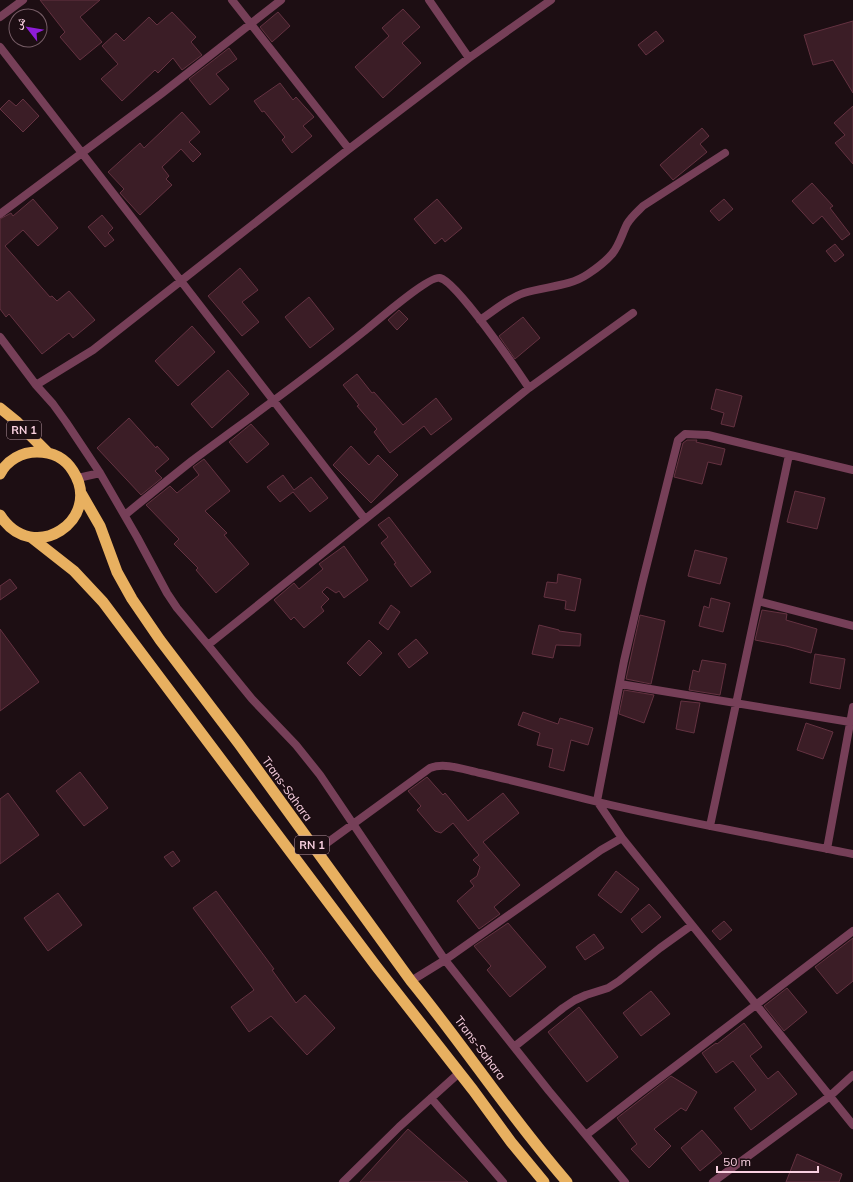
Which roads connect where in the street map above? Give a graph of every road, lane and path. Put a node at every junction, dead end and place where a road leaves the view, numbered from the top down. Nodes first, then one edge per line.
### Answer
1 (23, 0) edge
2 (232, 0) edge
3 (281, 0) edge
4 (429, 0) edge
5 (551, 0) edge
6 (0, 17) edge
7 (251, 23) junction
8 (0, 47) edge
9 (469, 58) junction
10 (348, 148) junction
11 (82, 152) junction
12 (725, 153) dead end
13 (0, 214) edge
14 (180, 281) junction
15 (633, 314) dead end
16 (480, 320) junction
17 (0, 337) edge
18 (36, 385) junction
19 (529, 388) junction
20 (274, 400) junction
21 (0, 408) edge
22 (47, 452) junction
23 (789, 455) junction
24 (853, 470) edge
25 (100, 473) junction
26 (0, 474) edge
27 (78, 478) junction
28 (81, 493) junction
29 (0, 515) edge
30 (125, 515) junction
31 (365, 519) junction
32 (32, 538) junction
33 (758, 601) junction
34 (853, 626) edge
35 (208, 644) junction
36 (620, 684) junction
37 (736, 703) junction
38 (853, 706) edge
39 (850, 722) junction
40 (597, 802) junction
41 (353, 824) junction
42 (710, 826) junction
43 (622, 838) junction
44 (827, 849) junction
45 (316, 851) junction
46 (853, 854) edge
47 (692, 925) junction
48 (853, 931) edge
49 (445, 960) junction
50 (411, 981) junction
51 (756, 1004) junction
52 (514, 1047) junction
53 (459, 1073) junction
54 (853, 1075) edge
55 (830, 1096) junction
56 (431, 1098) junction
57 (853, 1125) edge
58 (586, 1135) junction
59 (343, 1182) edge
60 (503, 1182) edge
61 (544, 1182) edge
62 (567, 1182) edge
63 (625, 1182) edge
64 (713, 1182) edge

1 - 6 street
2 - 7 street
3 - 7 street
4 - 9 street
5 - 9 street
7 - 10 street
7 - 11 street
8 - 11 street
9 - 10 street
10 - 14 street
11 - 13 street
11 - 14 street
12 - 16 street
14 - 18 street
14 - 20 street
15 - 19 street
16 - 19 street
16 - 20 street
17 - 18 street
18 - 25 street
19 - 31 street
20 - 30 street
20 - 31 street
21 - 22 highway, RN 1
22 - 26 highway
22 - 27 highway
23 - 24 street
23 - 33 street
23 - 36 street
25 - 27 street
25 - 30 street
27 - 28 highway
28 - 32 highway
28 - 45 highway, Trans-Sahara / RN 1
29 - 32 highway
30 - 35 street
31 - 35 street
32 - 53 highway, RN 1
33 - 34 street
33 - 37 street
35 - 41 street
36 - 37 street
36 - 40 street
37 - 39 street
37 - 42 street
38 - 39 street
39 - 44 street
40 - 41 street
40 - 42 street
40 - 43 street
41 - 45 street
41 - 49 street
42 - 44 street
43 - 47 street
43 - 49 street
44 - 46 street
45 - 50 highway, Trans-Sahara / RN 1
47 - 51 street
47 - 52 street
48 - 51 street
49 - 50 street
49 - 52 street
50 - 62 highway, Trans-Sahara / RN 1
51 - 55 street
51 - 58 street
52 - 58 street
53 - 56 street
53 - 61 highway, RN 1
54 - 55 street
55 - 57 street
55 - 64 street
56 - 59 street
56 - 60 street
58 - 63 street

